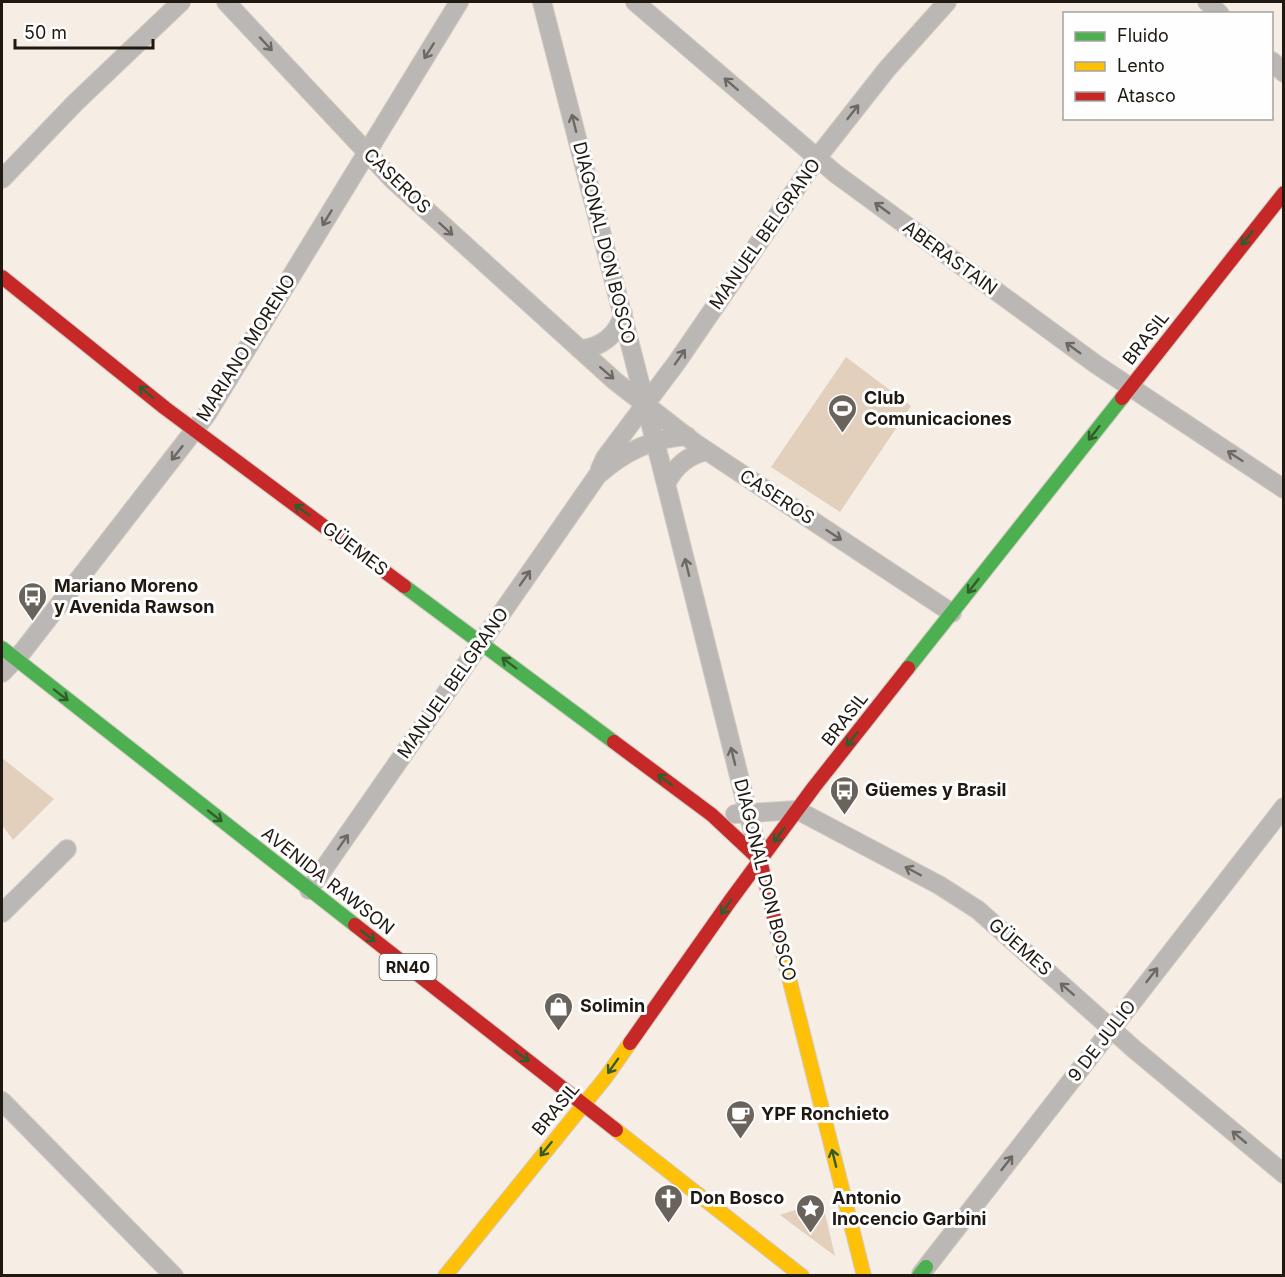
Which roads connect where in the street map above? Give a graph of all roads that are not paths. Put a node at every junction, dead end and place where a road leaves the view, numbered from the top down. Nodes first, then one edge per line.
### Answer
1 (182, 2) edge
2 (226, 2) edge
3 (459, 2) edge
4 (543, 2) edge
5 (635, 2) edge
6 (946, 2) edge
7 (1273, 62) edge
8 (1284, 73) edge
9 (367, 152) junction
10 (817, 158) junction
11 (2, 179) edge
12 (1284, 193) edge
13 (2, 277) edge
14 (622, 313) junction
15 (579, 349) junction
16 (1130, 387) junction
17 (645, 404) junction
18 (194, 430) junction
19 (687, 436) junction
20 (655, 442) junction
21 (707, 451) junction
22 (597, 476) junction
23 (666, 484) junction
24 (1284, 489) edge
25 (952, 613) junction
26 (480, 642) junction
27 (8, 654) edge
28 (2, 673) edge
29 (1284, 807) edge
30 (797, 810) junction
31 (747, 813) junction
32 (712, 815) junction
33 (67, 849) dead end
34 (760, 860) junction
35 (309, 890) junction
36 (2, 913) edge
37 (1111, 1028) junction
38 (2, 1101) edge
39 (583, 1104) junction
40 (1284, 1174) edge
41 (922, 1272) edge
42 (174, 1275) edge
43 (445, 1275) edge
44 (802, 1275) edge
45 (864, 1275) edge

1 - 11 street
2 -> 9 street, CASEROS
3 -> 9 street, MARIANO MORENO
14 -> 4 street, DIAGONAL DON BOSCO
10 -> 5 street, ABERASTAIN
10 -> 6 street, MANUEL BELGRANO
7 - 8 street
9 -> 15 street, CASEROS
9 -> 18 street, MARIANO MORENO
16 -> 10 street, ABERASTAIN
17 -> 10 street, MANUEL BELGRANO
12 -> 16 main road, BRASIL
18 -> 13 main road, GÜEMES
14 - 15 street
14 - 17 street, DIAGONAL DON BOSCO
15 -> 17 street, CASEROS
24 -> 16 street, ABERASTAIN
16 -> 25 main road, BRASIL
17 - 19 street, CASEROS
17 - 20 street, DIAGONAL DON BOSCO
17 - 22 street, MANUEL BELGRANO
26 -> 18 main road, GÜEMES
18 -> 27 street, MARIANO MORENO
19 - 20 street, MANUEL BELGRANO
19 - 21 street, CASEROS
20 - 22 street, MANUEL BELGRANO
20 - 23 street, DIAGONAL DON BOSCO
21 - 23 street
21 -> 25 street, CASEROS
26 -> 22 street, MANUEL BELGRANO
31 -> 23 street, DIAGONAL DON BOSCO
25 -> 30 main road, BRASIL
32 -> 26 main road, GÜEMES
35 -> 26 street, MANUEL BELGRANO
27 - 28 street, MARIANO MORENO
27 -> 35 main road, AVENIDA RAWSON / RN40
37 -> 29 street, 9 DE JULIO
30 - 31 street
30 -> 34 main road, BRASIL
37 -> 30 street, GÜEMES
31 - 32 street
31 - 34 street, DIAGONAL DON BOSCO
32 - 34 main road, GÜEMES
33 - 36 street
34 -> 39 main road, BRASIL
45 -> 34 main road, DIAGONAL DON BOSCO
35 -> 39 main road, AVENIDA RAWSON / RN40
40 -> 37 street, GÜEMES
41 -> 37 street, 9 DE JULIO
38 - 42 street
39 -> 43 main road, BRASIL
39 - 44 main road, AVENIDA RAWSON / RN40

